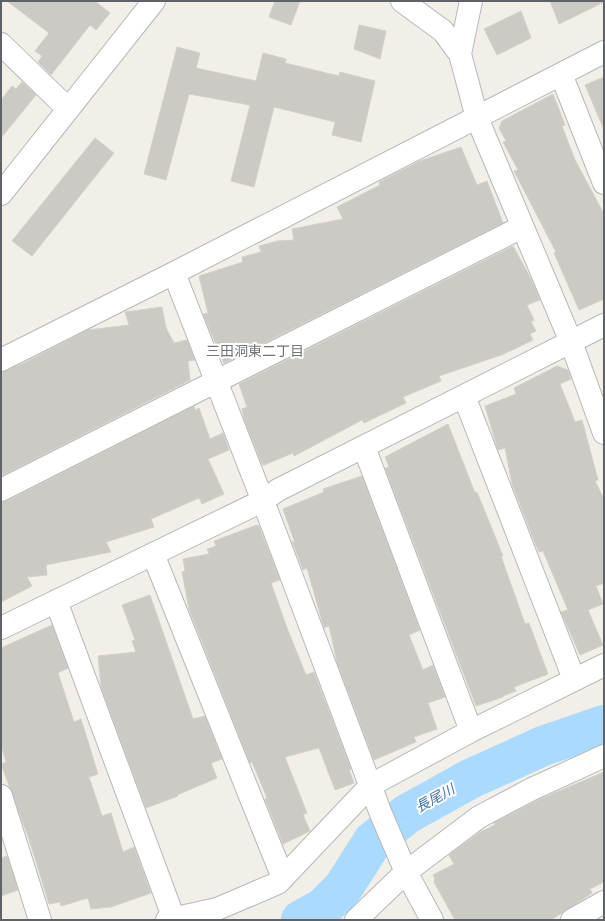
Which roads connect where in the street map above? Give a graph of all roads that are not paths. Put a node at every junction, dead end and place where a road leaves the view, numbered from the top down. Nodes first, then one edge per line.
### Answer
1 (154, 1) edge
2 (402, 1) edge
3 (471, 1) edge
4 (1, 44) edge
5 (604, 52) edge
6 (460, 54) junction
7 (561, 74) junction
8 (68, 109) junction
9 (477, 118) junction
10 (604, 183) edge
11 (1, 194) edge
12 (522, 227) junction
13 (174, 273) junction
14 (604, 325) edge
15 (570, 342) junction
16 (1, 360) edge
17 (216, 382) junction
18 (464, 396) junction
19 (604, 433) edge
20 (364, 447) junction
21 (1, 490) edge
22 (262, 501) junction
23 (153, 554) junction
24 (56, 601) junction
25 (1, 628) edge
26 (604, 665) edge
27 (574, 679) junction
28 (471, 730) junction
29 (604, 756) edge
30 (371, 785) junction
31 (1, 796) edge
32 (406, 872) junction
33 (283, 878) junction
34 (604, 902) edge
35 (170, 919) edge
36 (40, 920) edge
37 (356, 920) edge
38 (432, 920) edge
39 (572, 920) edge

1 - 8 street
2 - 6 street
3 - 6 street
4 - 8 street
5 - 7 street
6 - 9 street
7 - 9 street
7 - 10 street
8 - 11 street
9 - 12 street
9 - 13 street
12 - 15 street
12 - 17 street
13 - 16 street
13 - 17 street
14 - 15 street
15 - 18 street
15 - 19 street
17 - 21 street
17 - 22 street
18 - 20 street
18 - 27 street
20 - 22 street
20 - 28 street
22 - 23 street
22 - 30 street
23 - 24 street
23 - 33 street
24 - 25 street
24 - 35 street
26 - 27 street
27 - 28 street
28 - 30 street
29 - 32 street
30 - 32 street
30 - 33 street
31 - 36 street
32 - 37 street
32 - 38 street
33 - 35 street
34 - 39 street

